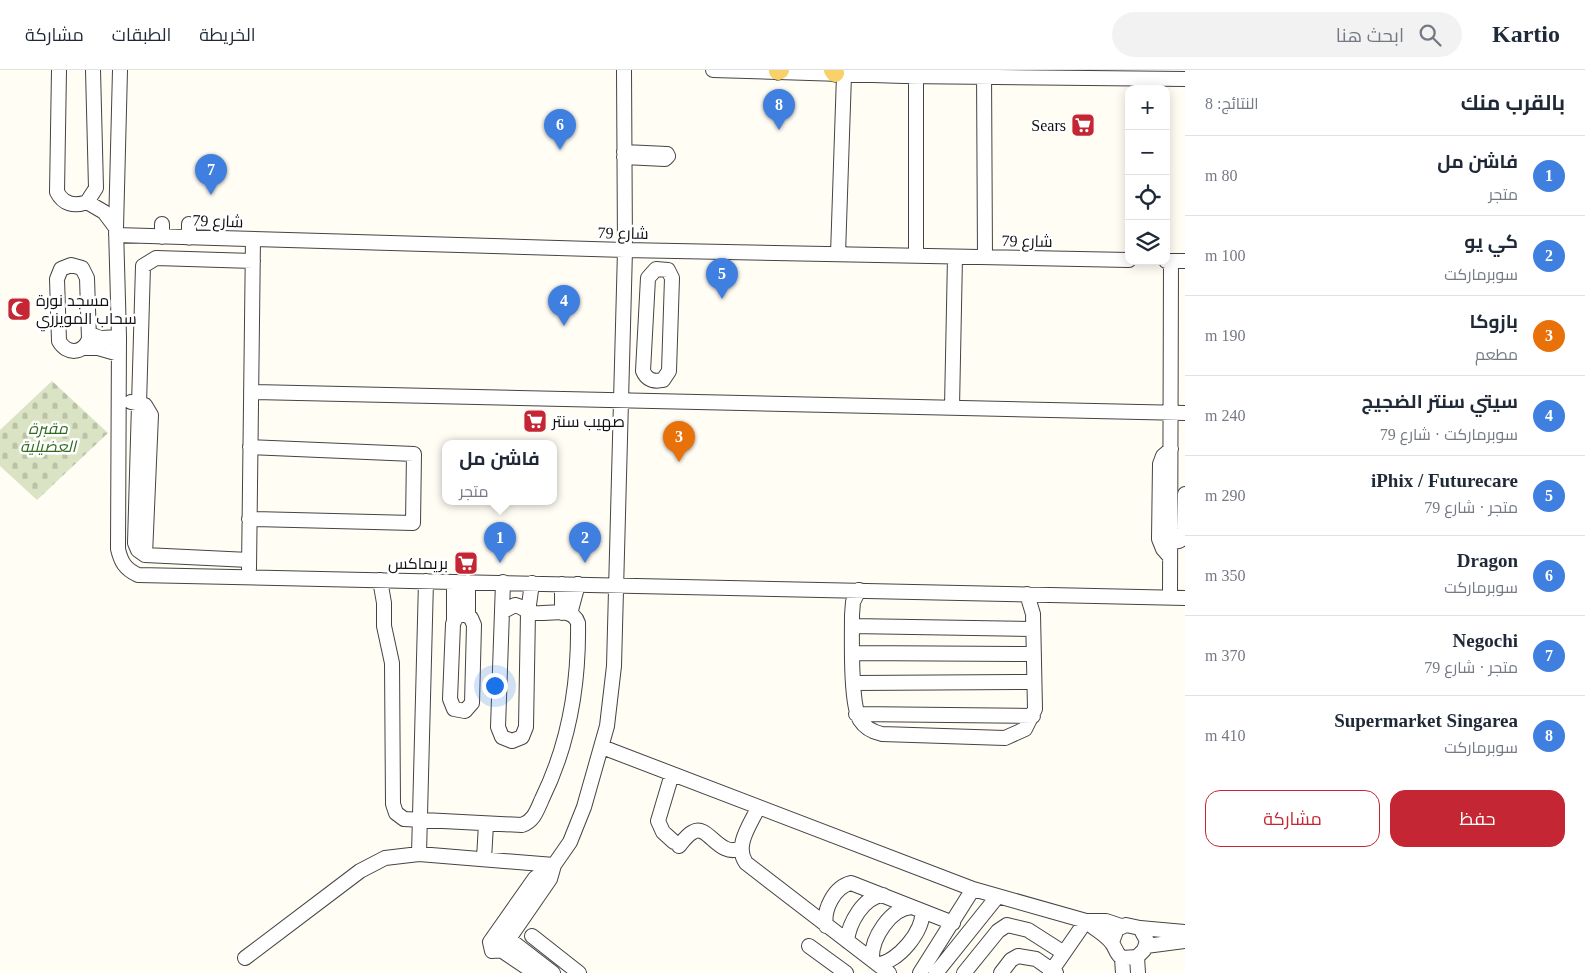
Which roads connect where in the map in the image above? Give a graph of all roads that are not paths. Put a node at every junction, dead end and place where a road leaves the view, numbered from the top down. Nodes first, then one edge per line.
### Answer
1 (59, 70) edge
2 (93, 70) edge
3 (120, 70) edge
4 (624, 70) edge
5 (713, 70) edge
6 (779, 71) edge
7 (838, 73) edge
8 (908, 74) edge
9 (984, 74) edge
10 (1185, 79) edge
11 (87, 202) junction
12 (116, 232) junction
13 (253, 240) junction
14 (625, 250) junction
15 (838, 254) junction
16 (916, 256) junction
17 (955, 257) junction
18 (985, 257) junction
19 (1125, 260) edge
20 (253, 261) junction
21 (1174, 261) edge
22 (117, 275) junction
23 (141, 276) junction
24 (622, 311) junction
25 (646, 312) junction
26 (89, 334) junction
27 (119, 337) junction
28 (84, 348) junction
29 (119, 354) junction
30 (251, 392) junction
31 (619, 400) junction
32 (119, 402) junction
33 (138, 402) junction
34 (952, 407) junction
35 (1178, 413) edge
36 (250, 448) junction
37 (1171, 450) junction
38 (1185, 494) edge
39 (249, 519) junction
40 (1171, 542) junction
41 (1170, 557) junction
42 (249, 560) junction
43 (248, 578) junction
44 (384, 580) junction
45 (426, 581) junction
46 (454, 582) junction
47 (468, 582) junction
48 (503, 582) junction
49 (532, 583) junction
50 (562, 584) junction
51 (578, 584) junction
52 (616, 584) junction
53 (859, 590) junction
54 (1027, 594) junction
55 (1170, 597) junction
56 (1185, 598) edge
57 (502, 612) junction
58 (528, 612) junction
59 (566, 614) junction
60 (468, 615) junction
61 (454, 620) junction
62 (852, 626) junction
63 (1033, 629) junction
64 (853, 653) junction
65 (1034, 654) junction
66 (1034, 682) junction
67 (854, 683) junction
68 (856, 714) junction
69 (1033, 716) junction
70 (602, 747) junction
71 (672, 774) junction
72 (758, 808) junction
73 (420, 820) junction
74 (486, 824) junction
75 (741, 848) junction
76 (418, 854) junction
77 (484, 859) junction
78 (554, 865) junction
79 (973, 889) junction
80 (883, 895) junction
81 (997, 897) junction
82 (917, 909) junction
83 (1086, 921) junction
84 (953, 924) junction
85 (826, 926) junction
86 (1122, 926) junction
87 (1140, 928) junction
88 (1185, 932) edge
89 (532, 936) dead end
90 (1185, 941) edge
91 (847, 942) junction
92 (1112, 942) junction
93 (505, 945) junction
94 (810, 946) dead end
95 (1142, 951) junction
96 (1064, 953) junction
97 (245, 958) dead end
98 (1122, 958) junction
99 (875, 962) junction
100 (1052, 972) edge
101 (535, 973) edge
102 (552, 973) edge
103 (580, 973) edge
104 (846, 973) edge
105 (889, 973) edge
106 (920, 973) edge
107 (936, 973) edge
108 (964, 973) edge
109 (1001, 973) edge
110 (1123, 973) edge
111 (1138, 973) edge

1 - 11 street
2 - 11 street
3 - 12 street
4 - 14 street
5 - 6 street
6 - 7 street
7 - 8 street
7 - 15 street
8 - 9 street
8 - 16 street
9 - 10 street
9 - 18 street
11 - 12 street
12 - 13 street, شارع 79
12 - 22 street
13 - 14 street, شارع 79
13 - 20 street
14 - 15 street, شارع 79
14 - 24 street
15 - 16 street, شارع 79
16 - 17 street, شارع 79
17 - 18 street, شارع 79
17 - 34 street
18 - 19 street, شارع 79
20 - 23 street
20 - 30 street
21 - 35 street
22 - 23 street
22 - 27 street
23 - 33 street
24 - 25 street
24 - 31 street
25 - 25 street
26 - 27 street
26 - 28 street
26 - 28 street
27 - 29 street
28 - 29 street
29 - 32 street
30 - 31 street
30 - 36 street
31 - 34 street
31 - 52 street
32 - 33 street
32 - 43 street
33 - 42 street
34 - 35 street
35 - 37 street
36 - 39 street
36 - 39 street
37 - 40 street
37 - 41 street
38 - 40 street
39 - 42 street
40 - 41 street
41 - 55 street
42 - 43 street
43 - 44 street
44 - 45 street
44 - 73 street
45 - 46 street
45 - 73 street
46 - 47 street
46 - 61 street
47 - 48 street
47 - 60 street
48 - 49 street
48 - 57 street
49 - 50 street
49 - 58 street
50 - 51 street
50 - 59 street
51 - 52 street
51 - 59 street
52 - 53 street
52 - 70 street
53 - 54 street
53 - 62 street
54 - 55 street
54 - 63 street
55 - 56 street
57 - 58 street
57 - 58 street
58 - 59 street
59 - 74 street
60 - 61 street
60 - 61 street
62 - 63 street
62 - 64 street
63 - 65 street
64 - 65 street
64 - 67 street
65 - 66 street
66 - 67 street
66 - 69 street
67 - 68 street
68 - 69 street
68 - 69 street
70 - 71 street
70 - 78 street
71 - 72 street
71 - 75 street
72 - 75 street
72 - 79 street
73 - 74 street
73 - 76 street
74 - 77 street
75 - 85 street
76 - 77 street
76 - 97 street
77 - 78 street
78 - 93 street
78 - 93 street
79 - 81 street
79 - 84 street
80 - 82 street
80 - 85 street
80 - 91 street
81 - 83 street
81 - 107 street
82 - 84 street
82 - 99 street
82 - 99 street
83 - 86 street
83 - 92 street
83 - 96 street
84 - 106 street
85 - 91 street
86 - 87 street
86 - 92 street
87 - 88 street
87 - 95 street
89 - 103 street
90 - 95 street
91 - 99 street
92 - 98 street
93 - 101 street
93 - 102 street
94 - 104 street
95 - 98 street
95 - 111 street
96 - 100 street
96 - 108 street
98 - 110 street
99 - 105 street
100 - 109 street

